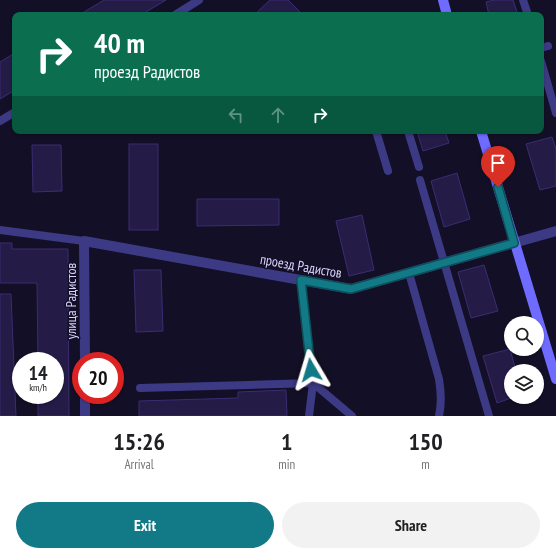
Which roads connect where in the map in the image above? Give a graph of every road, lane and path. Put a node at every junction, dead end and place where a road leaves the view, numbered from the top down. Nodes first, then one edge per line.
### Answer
1 (199, 0) edge
2 (443, 0) edge
3 (523, 0) edge
4 (180, 12) edge
5 (446, 12) edge
6 (527, 12) edge
7 (544, 71) edge
8 (556, 113) edge
9 (12, 114) edge
10 (0, 121) edge
11 (377, 134) edge
12 (409, 134) edge
13 (482, 134) edge
14 (419, 166) dead end
15 (388, 171) dead end
16 (420, 180) dead end
17 (0, 230) edge
18 (556, 231) edge
19 (84, 241) junction
20 (514, 243) junction
21 (444, 263) junction
22 (409, 273) junction
23 (301, 280) junction
24 (85, 352) edge
25 (556, 379) edge
26 (313, 383) junction
27 (140, 388) dead end
28 (85, 404) edge
29 (85, 416) edge
30 (309, 416) edge
31 (352, 416) edge
32 (439, 416) edge
33 (489, 416) edge

1 - 4 lane
2 - 5 street
3 - 6 lane
7 - 8 lane
9 - 10 lane
11 - 15 lane
12 - 14 lane
13 - 20 street
16 - 21 lane
17 - 19 lane
18 - 20 street, проезд Радистов
19 - 23 street, проезд Радистов
19 - 24 street, улица Радистов
20 - 21 street, проезд Радистов
20 - 25 street
21 - 22 street, проезд Радистов
21 - 33 lane
22 - 23 street, проезд Радистов
22 - 32 lane
23 - 26 lane
26 - 27 lane
26 - 30 lane
26 - 31 lane
28 - 29 street

